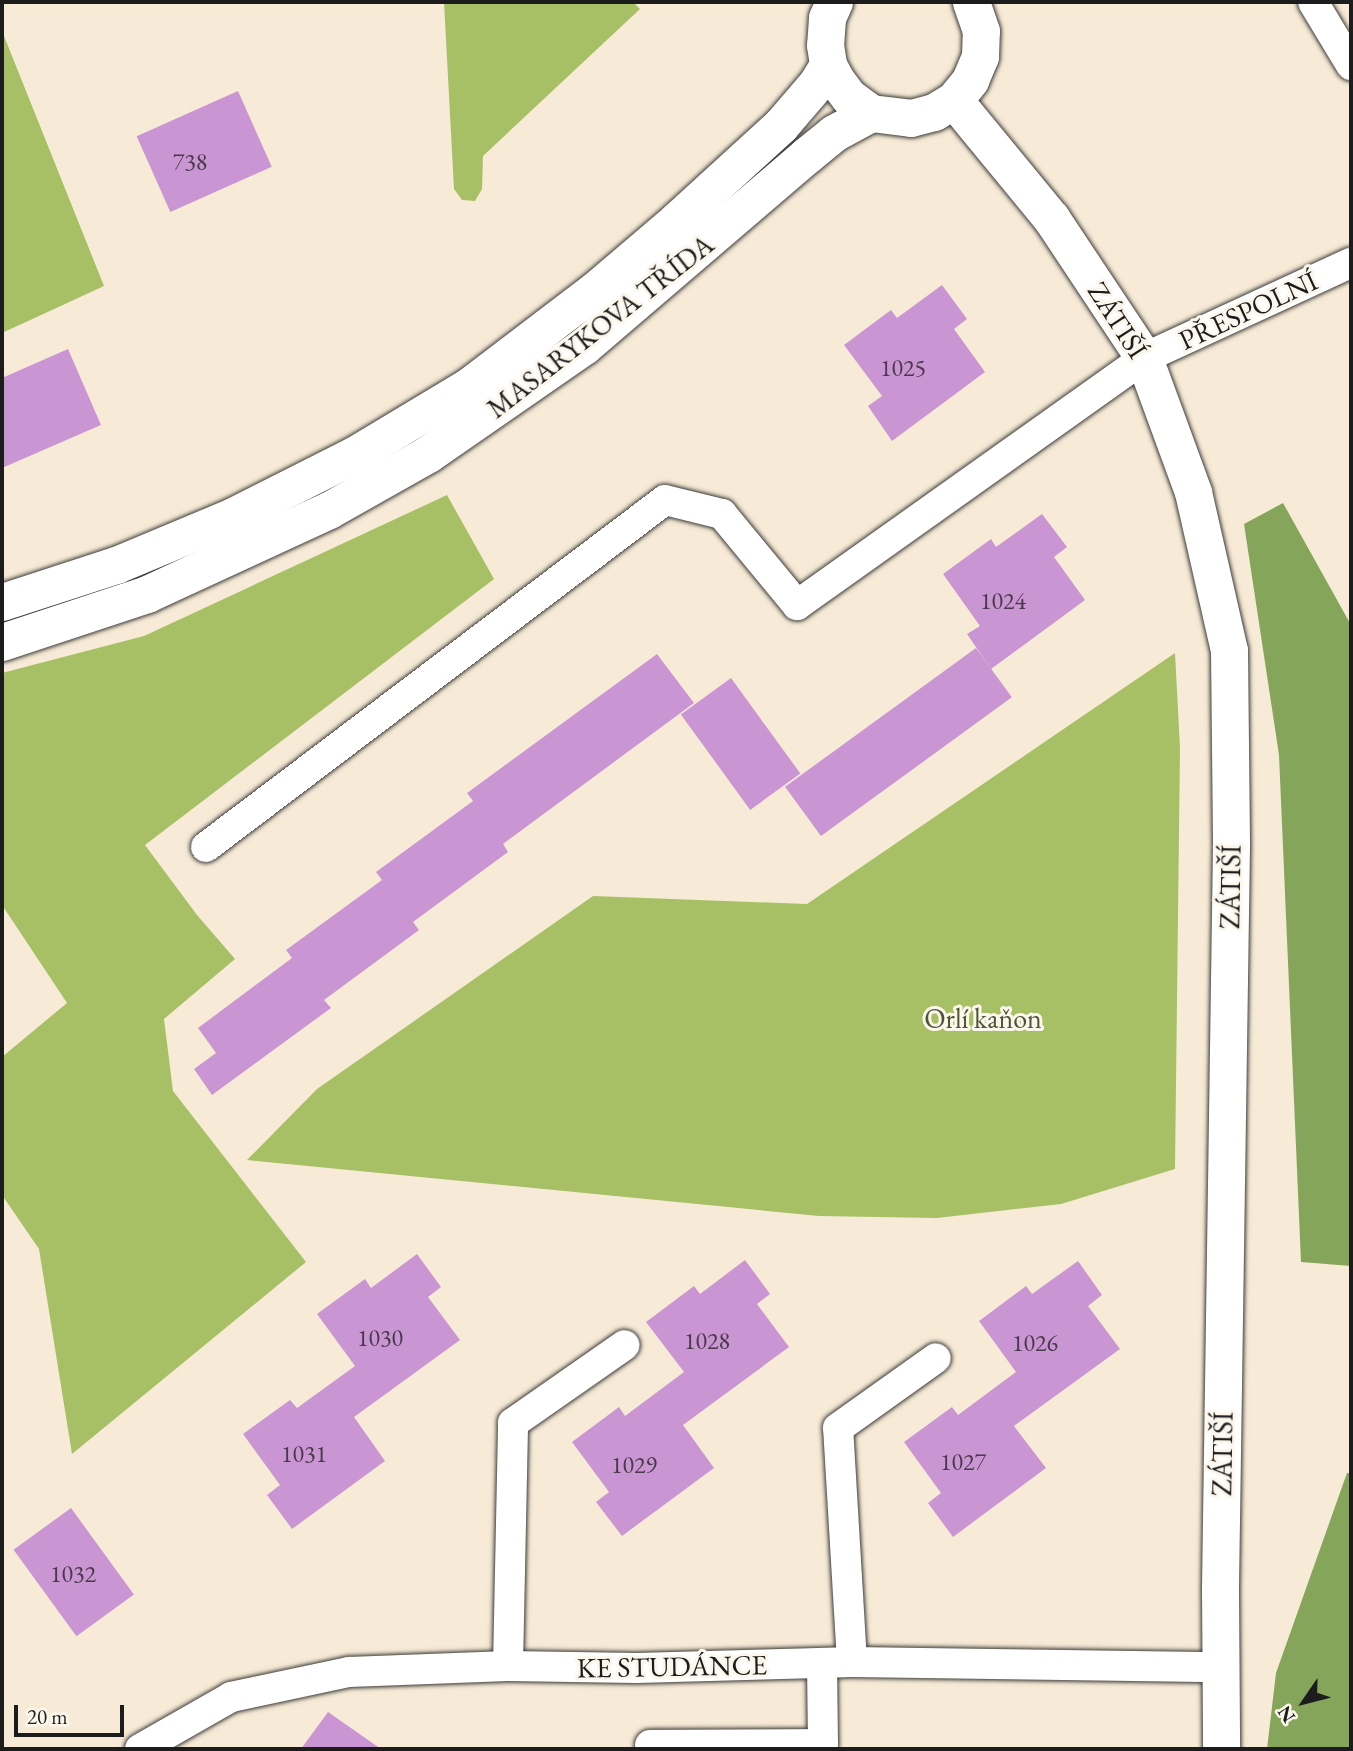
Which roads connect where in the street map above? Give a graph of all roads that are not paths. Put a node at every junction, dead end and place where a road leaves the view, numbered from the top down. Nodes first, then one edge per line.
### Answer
1 (834, 2) edge
2 (971, 2) edge
3 (1313, 2) edge
4 (828, 65) junction
5 (1351, 65) edge
6 (954, 100) junction
7 (872, 113) junction
8 (1351, 263) edge
9 (1144, 358) junction
10 (2, 602) edge
11 (2, 642) edge
12 (206, 847) dead end
13 (625, 1345) dead end
14 (936, 1358) dead end
15 (852, 1662) junction
16 (822, 1663) junction
17 (508, 1666) junction
18 (1221, 1667) junction
19 (650, 1745) dead end
20 (140, 1749) edge
21 (1222, 1749) edge

1 - 4 street
2 - 6 street
3 - 5 street
4 - 7 street
4 - 10 street, MASARYKOVA TŘÍDA
6 - 7 street
6 - 9 street, ZÁTIŠÍ
7 - 11 street, MASARYKOVA TŘÍDA
8 - 9 street, PŘESPOLNÍ
9 - 12 street, PŘESPOLNÍ
9 - 18 street, ZÁTIŠÍ
13 - 17 street
14 - 15 street
15 - 16 street, KE STUDÁNCE
15 - 18 street, KE STUDÁNCE
16 - 17 street, KE STUDÁNCE
16 - 19 street
17 - 20 street, KE STUDÁNCE
18 - 21 street, ZÁTIŠÍ

